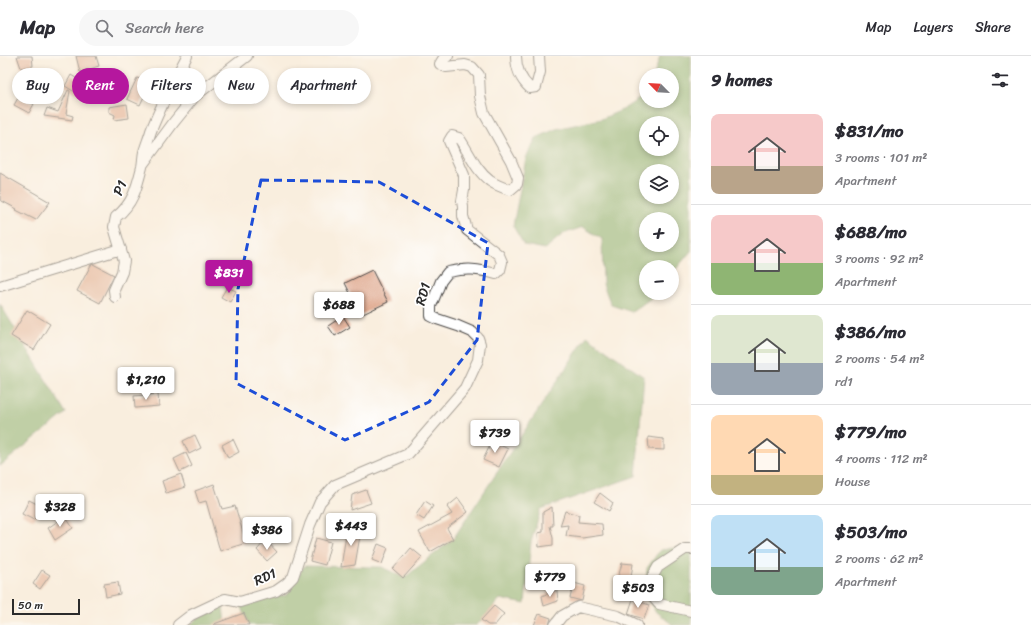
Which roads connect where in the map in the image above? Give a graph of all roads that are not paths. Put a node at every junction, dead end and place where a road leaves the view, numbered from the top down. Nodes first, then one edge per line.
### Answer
1 (187, 56) edge
2 (247, 56) edge
3 (448, 56) edge
4 (516, 56) edge
5 (539, 56) edge
6 (142, 166) junction
7 (120, 249) junction
8 (0, 286) edge
9 (116, 297) dead end
10 (691, 548) edge
11 (691, 611) edge
12 (178, 625) edge
13 (555, 625) edge
14 (637, 625) edge

1 - 6 street, P1
2 - 6 street
3 - 12 street, RD1
4 - 5 street
6 - 7 street, P1
7 - 8 street
7 - 9 street, P1
10 - 11 street
13 - 14 street

